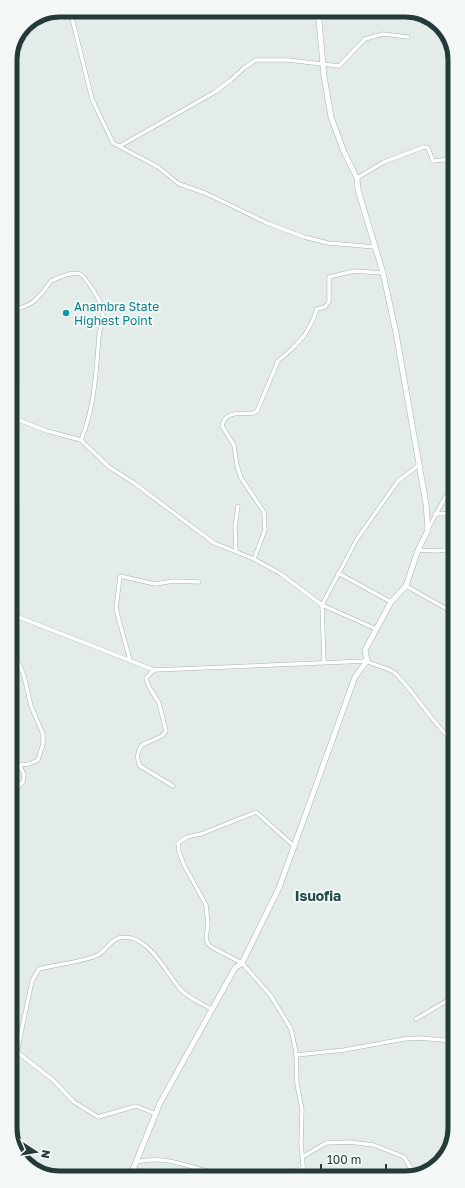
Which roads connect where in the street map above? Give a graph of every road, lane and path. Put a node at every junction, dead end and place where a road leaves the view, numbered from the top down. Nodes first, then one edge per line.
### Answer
1 (72, 17) edge
2 (319, 17) edge
3 (408, 37) dead end
4 (323, 64) junction
5 (119, 146) junction
6 (448, 160) edge
7 (357, 178) junction
8 (375, 247) junction
9 (383, 273) junction
10 (17, 309) edge
11 (17, 419) edge
12 (81, 440) junction
13 (420, 465) junction
14 (448, 492) edge
15 (238, 506) dead end
16 (448, 513) edge
17 (435, 514) junction
18 (428, 530) junction
19 (418, 550) junction
20 (448, 550) edge
21 (236, 551) junction
22 (254, 559) junction
23 (338, 573) junction
24 (199, 582) dead end
25 (406, 586) junction
26 (391, 602) junction
27 (322, 605) junction
28 (448, 610) edge
29 (17, 615) edge
30 (376, 628) junction
31 (17, 659) edge
32 (130, 660) junction
33 (367, 661) junction
34 (324, 662) junction
35 (154, 670) junction
36 (448, 736) edge
37 (19, 765) joint
38 (173, 786) dead end
39 (17, 793) edge
40 (295, 847) junction
41 (242, 964) junction
42 (448, 1000) edge
43 (211, 1010) junction
44 (416, 1019) dead end
45 (448, 1040) edge
46 (296, 1055) junction
47 (156, 1114) junction
48 (304, 1156) junction
49 (137, 1162) junction
50 (303, 1168) junction
51 (133, 1171) edge
52 (207, 1171) edge
53 (295, 1171) edge
54 (303, 1171) edge
55 (412, 1171) edge

1 - 5 street
2 - 4 main road
3 - 4 street
4 - 5 street
4 - 7 main road
5 - 8 street
6 - 7 street
7 - 8 main road
8 - 9 main road
9 - 13 main road
9 - 22 street
10 - 12 street
11 - 12 street
12 - 21 street
13 - 18 main road
13 - 23 street
14 - 17 street
15 - 21 street
16 - 17 street
17 - 18 street
18 - 19 main road
19 - 20 street
19 - 25 main road
21 - 22 street
22 - 27 street
23 - 26 street
23 - 27 street
24 - 32 street
25 - 26 main road
25 - 28 street
26 - 30 main road
27 - 30 street
27 - 34 street
29 - 32 street
30 - 33 main road
31 - 37 street
32 - 35 street
33 - 34 street
33 - 36 street
33 - 40 main road
34 - 35 street
35 - 38 street
37 - 39 street
40 - 41 main road
40 - 41 street
41 - 43 main road
41 - 46 street
42 - 44 street
43 - 47 main road
43 - 47 street
45 - 46 street
46 - 48 street
47 - 49 main road
48 - 50 street
48 - 55 street
49 - 51 main road
49 - 52 street
50 - 53 street
50 - 54 street

